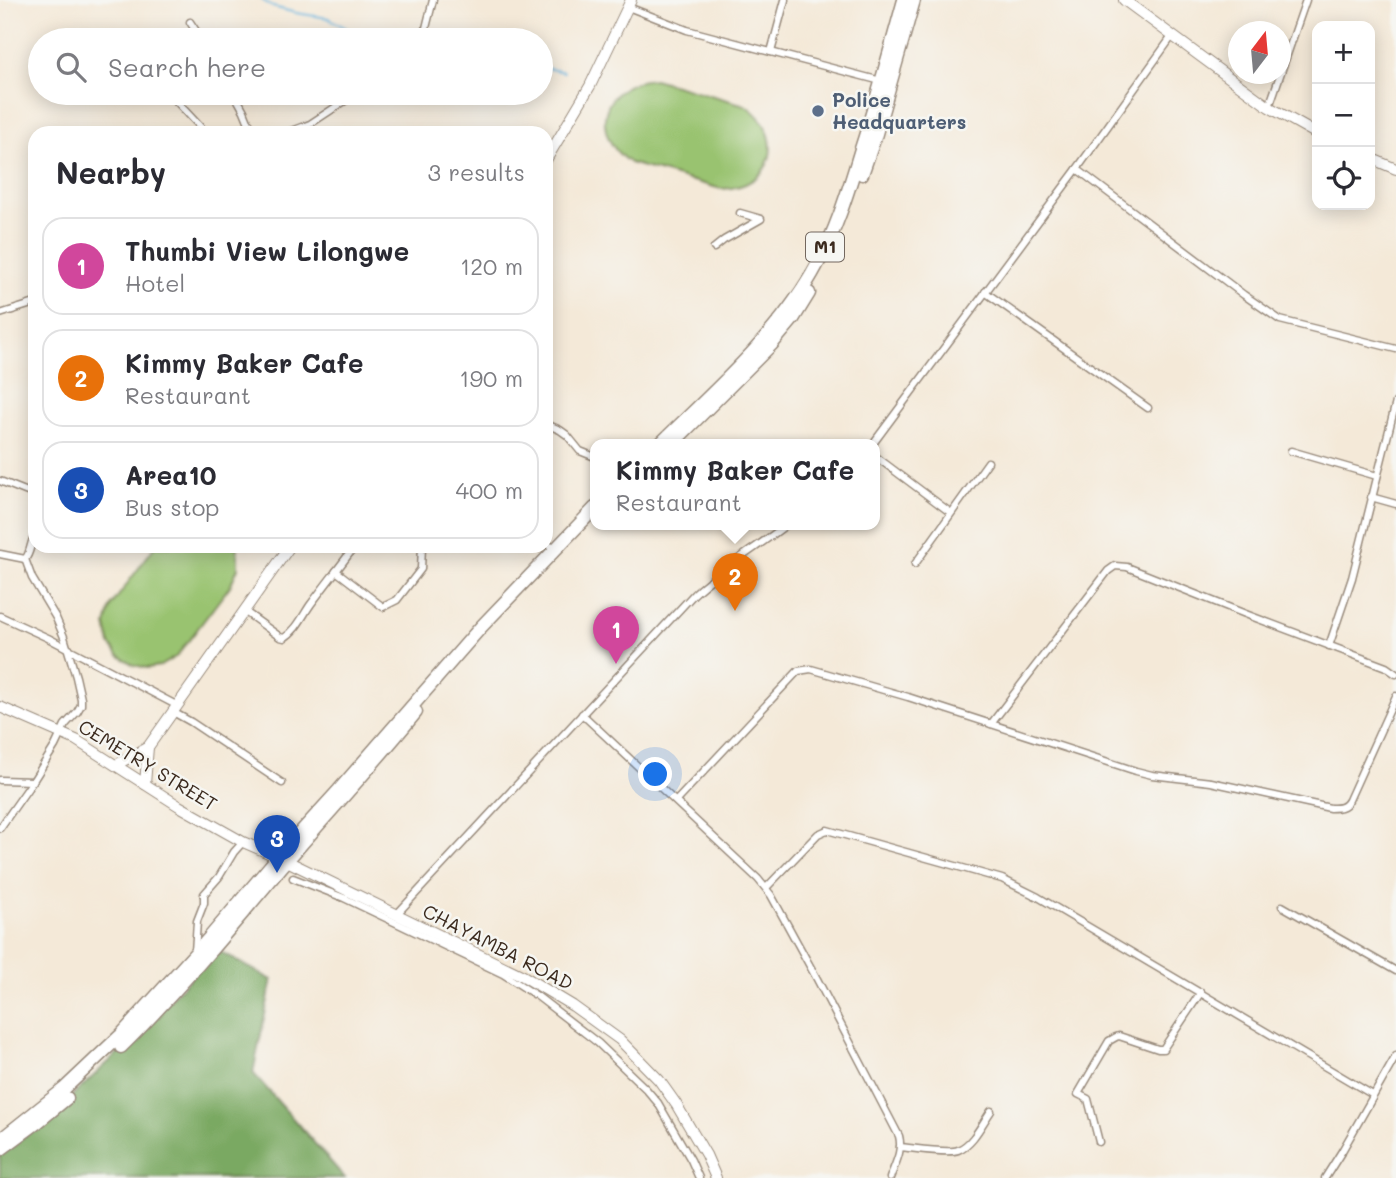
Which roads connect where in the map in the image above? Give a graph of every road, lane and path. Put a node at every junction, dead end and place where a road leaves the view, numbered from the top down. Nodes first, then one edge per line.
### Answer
1 (433, 0) edge
2 (785, 0) edge
3 (904, 0) edge
4 (914, 0) edge
5 (1124, 0) edge
6 (1306, 0) edge
7 (630, 4) edge
8 (190, 22) dead end
9 (194, 28) edge
10 (426, 28) edge
11 (1173, 35) junction
12 (771, 52) junction
13 (882, 81) junction
14 (180, 105) edge
15 (241, 105) edge
16 (339, 105) edge
17 (1269, 107) junction
18 (199, 126) edge
19 (250, 126) edge
20 (305, 126) edge
21 (1312, 131) edge
22 (553, 148) edge
23 (1375, 160) edge
24 (1077, 169) junction
25 (1396, 169) edge
26 (740, 213) dead end
27 (714, 248) dead end
28 (985, 292) junction
29 (28, 305) edge
30 (0, 314) edge
31 (1396, 349) edge
32 (1396, 402) edge
33 (1148, 408) dead end
34 (553, 427) edge
35 (665, 439) edge
36 (677, 439) edge
37 (876, 439) edge
38 (1291, 452) dead end
39 (590, 455) edge
40 (880, 460) edge
41 (988, 462) dead end
42 (1377, 476) junction
43 (0, 481) edge
44 (28, 492) edge
45 (1371, 497) junction
46 (1396, 504) edge
47 (590, 512) edge
48 (951, 513) junction
49 (590, 524) edge
50 (780, 530) edge
51 (553, 543) edge
52 (29, 553) edge
53 (285, 553) edge
54 (350, 553) edge
55 (422, 553) edge
56 (543, 553) edge
57 (0, 554) edge
58 (24, 559) junction
59 (915, 564) dead end
60 (336, 571) junction
61 (244, 611) junction
62 (0, 616) edge
63 (1329, 646) junction
64 (67, 649) junction
65 (1396, 674) edge
66 (1396, 696) edge
67 (0, 707) edge
68 (175, 709) junction
69 (582, 714) junction
70 (991, 724) junction
71 (61, 733) junction
72 (148, 747) junction
73 (116, 765) junction
74 (0, 780) edge
75 (33, 781) junction
76 (282, 783) dead end
77 (145, 784) junction
78 (676, 801) junction
79 (0, 828) edge
80 (243, 842) junction
81 (282, 860) junction
82 (293, 878) dead end
83 (766, 888) junction
84 (1282, 906) dead end
85 (396, 915) junction
86 (194, 954) junction
87 (1396, 971) edge
88 (1201, 992) junction
89 (1396, 1056) edge
90 (1373, 1095) junction
91 (991, 1111) dead end
92 (0, 1140) edge
93 (1099, 1142) dead end
94 (900, 1147) junction
95 (0, 1150) edge
96 (699, 1178) edge
97 (716, 1178) edge
98 (890, 1178) edge
99 (1325, 1178) edge

1 - 10 street
2 - 12 street
3 - 13 highway, M1
4 - 36 highway, M1
5 - 11 street
6 - 17 street
7 - 12 street
7 - 22 street
8 - 9 street
11 - 17 street
11 - 24 street
12 - 13 street
13 - 35 highway, M1
14 - 18 street
15 - 19 street
16 - 20 street
17 - 21 street
23 - 25 street
24 - 28 street
24 - 31 street
26 - 27 street
28 - 33 street
28 - 37 street
29 - 30 street
32 - 42 street
34 - 39 street
38 - 42 street
40 - 48 street
41 - 48 street
42 - 45 street
43 - 44 street
45 - 46 street
45 - 63 street
47 - 51 highway
48 - 59 street
49 - 81 highway
50 - 69 street
52 - 58 street
53 - 61 street
54 - 60 street
55 - 60 street
56 - 81 highway
57 - 58 street
58 - 64 street
60 - 61 street
61 - 68 street
62 - 64 street
63 - 65 street
63 - 70 street
64 - 68 street
64 - 71 street
66 - 70 street
67 - 71 street, CEMETRY STREET
68 - 72 street
68 - 76 street
69 - 78 street
69 - 85 street
70 - 78 street
71 - 73 street, CEMETRY STREET
71 - 75 street
72 - 73 street
72 - 77 street
73 - 77 street, CEMETRY STREET
74 - 75 street
75 - 79 street
77 - 80 street, CEMETRY STREET
78 - 83 street
80 - 81 street, CEMETRY STREET
80 - 86 street
81 - 85 street, CHAYAMBA ROAD
81 - 86 highway
81 - 95 highway
82 - 96 street
83 - 88 street
83 - 94 street
84 - 87 street
85 - 97 street, CHAYAMBA ROAD
86 - 92 highway
88 - 90 street
88 - 93 street
89 - 90 street
90 - 99 street
91 - 94 street
94 - 98 street

